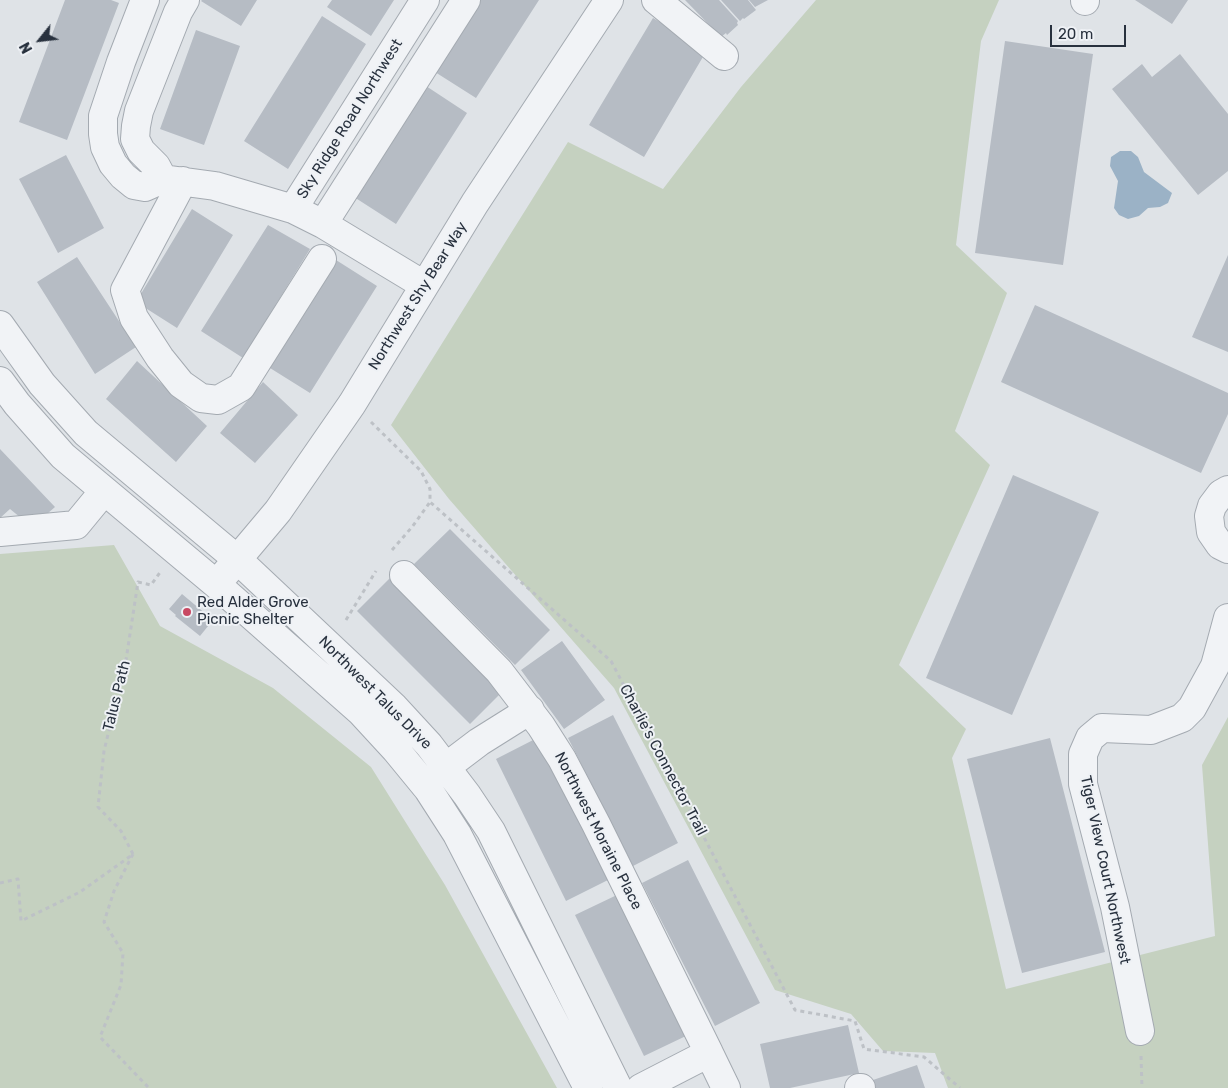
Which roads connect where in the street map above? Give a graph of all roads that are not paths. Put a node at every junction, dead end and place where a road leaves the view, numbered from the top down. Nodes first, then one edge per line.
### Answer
1 (145, 0) edge
2 (185, 0) edge
3 (426, 0) edge
4 (466, 0) edge
5 (609, 0) edge
6 (656, 0) edge
7 (724, 56) dead end
8 (173, 180) junction
9 (293, 209) junction
10 (323, 224) junction
11 (322, 259) dead end
12 (424, 285) junction
13 (0, 325) edge
14 (0, 382) edge
15 (104, 490) junction
16 (1228, 490) edge
17 (0, 532) edge
18 (1228, 549) edge
19 (238, 560) junction
20 (404, 574) dead end
21 (216, 584) junction
22 (1228, 618) edge
23 (530, 710) junction
24 (446, 767) junction
25 (1140, 1032) dead end
26 (709, 1053) junction
27 (588, 1088) edge
28 (618, 1088) edge
29 (641, 1088) edge
30 (726, 1088) edge

1 - 8 street
2 - 8 street
3 - 9 street, Sky Ridge Road Northwest
4 - 10 street
5 - 12 street, Northwest Shy Bear Way
6 - 7 street
8 - 9 street
8 - 11 street
9 - 10 street, Sky Ridge Road Northwest
10 - 12 street, Sky Ridge Road Northwest
12 - 19 street, Northwest Shy Bear Way
13 - 19 street, Northwest Talus Drive
14 - 15 street, Northwest Talus Drive
15 - 17 street
15 - 21 street, Northwest Talus Drive
16 - 18 street
19 - 21 street, Northwest Shy Bear Way
19 - 24 street, Northwest Talus Drive
20 - 23 street, Northwest Moraine Place
21 - 27 street, Northwest Talus Drive
22 - 25 street, Tiger View Court Northwest
23 - 24 street
23 - 26 street, Northwest Moraine Place
24 - 28 street, Northwest Talus Drive
26 - 29 street
26 - 30 street, Northwest Moraine Place

